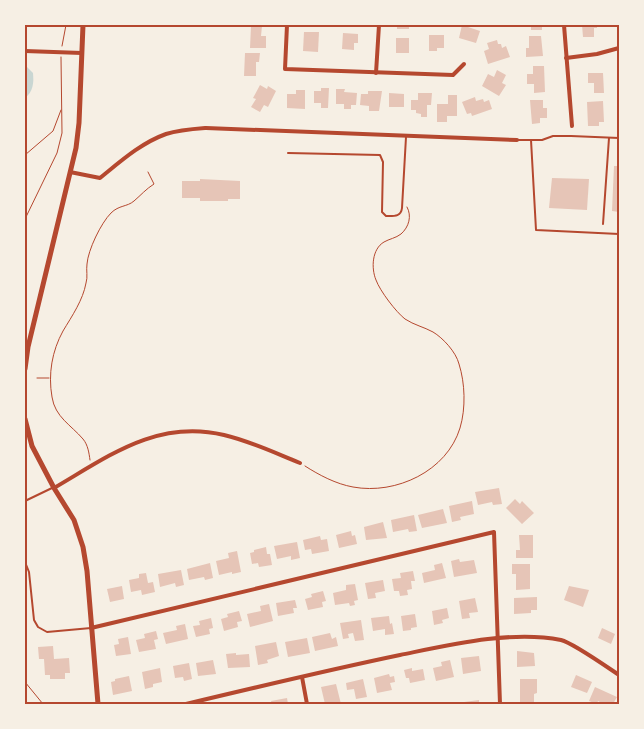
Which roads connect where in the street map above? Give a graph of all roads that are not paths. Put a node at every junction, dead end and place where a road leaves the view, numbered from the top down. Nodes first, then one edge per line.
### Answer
1 (83, 25) edge
2 (287, 25) edge
3 (380, 25) edge
4 (564, 25) edge
5 (619, 48) edge
6 (25, 51) edge
7 (82, 53) junction
8 (566, 58) junction
9 (464, 64) dead end
10 (376, 72) junction
11 (572, 126) dead end
12 (406, 135) junction
13 (609, 138) junction
14 (619, 138) edge
15 (517, 140) joint
16 (531, 140) junction
17 (288, 153) dead end
18 (70, 172) junction
19 (603, 224) dead end
20 (619, 234) edge
21 (25, 369) edge
22 (25, 419) edge
23 (300, 463) road end
24 (54, 488) junction
25 (25, 501) edge
26 (25, 562) edge
27 (91, 628) junction
28 (498, 639) junction
29 (619, 675) edge
30 (302, 677) junction
31 (98, 704) edge
32 (186, 704) edge
33 (307, 704) edge
34 (500, 704) edge

1 - 7 street
2 - 10 street
3 - 10 street
4 - 8 street
5 - 8 street
6 - 7 street
7 - 18 street
8 - 11 street
9 - 10 street
12 - 15 street
12 - 17 lane
12 - 18 street
13 - 14 lane
13 - 16 lane
13 - 19 lane
15 - 16 lane
16 - 20 lane
18 - 21 street
22 - 24 street
23 - 24 street
24 - 25 lane
24 - 27 street
26 - 27 lane
27 - 28 street
27 - 31 street
28 - 29 street
28 - 30 street
28 - 34 street
30 - 32 street
30 - 33 street

